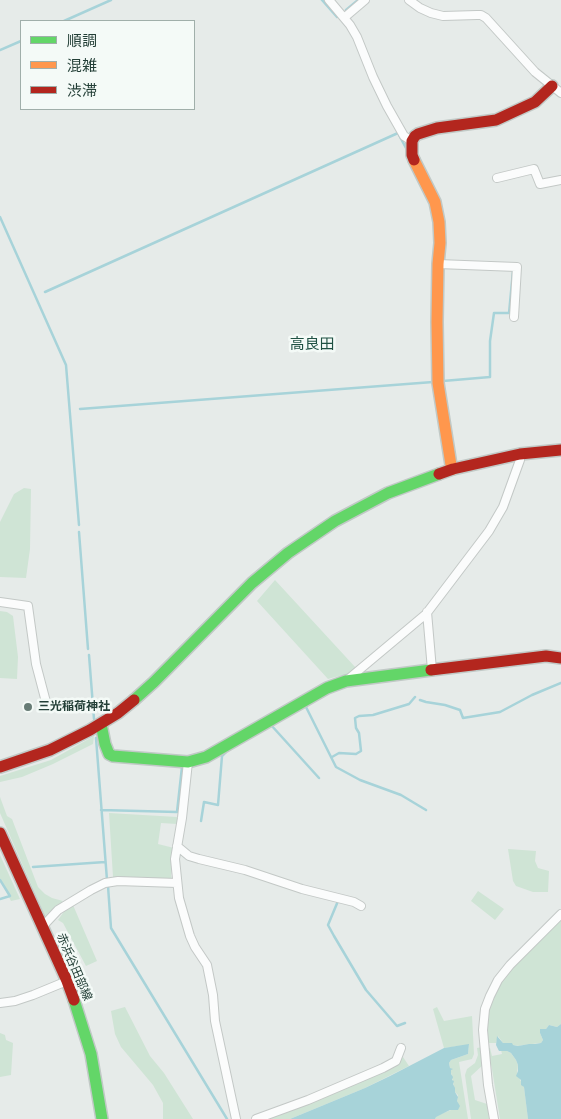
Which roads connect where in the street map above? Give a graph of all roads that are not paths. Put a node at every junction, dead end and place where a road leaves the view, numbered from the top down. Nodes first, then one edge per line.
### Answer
1 (329, 0) edge
2 (365, 0) edge
3 (409, 0) edge
4 (345, 17) junction
5 (556, 90) edge
6 (412, 141) junction
7 (497, 178) dead end
8 (561, 180) edge
9 (438, 264) junction
10 (514, 317) dead end
11 (561, 450) edge
12 (520, 454) junction
13 (453, 469) junction
14 (0, 602) edge
15 (427, 612) junction
16 (559, 656) edge
17 (432, 670) junction
18 (346, 680) junction
19 (46, 702) dead end
20 (100, 724) junction
21 (188, 762) junction
22 (0, 766) edge
23 (0, 833) edge
24 (177, 846) junction
25 (177, 883) junction
26 (361, 906) dead end
27 (561, 914) edge
28 (42, 927) junction
29 (67, 981) junction
30 (0, 1003) edge
31 (401, 1048) dead end
32 (102, 1119) edge
33 (236, 1119) edge
34 (256, 1119) edge
35 (494, 1119) edge

1 - 4 street
2 - 4 street
3 - 5 street
4 - 6 street
5 - 6 street
6 - 9 street
7 - 8 street
9 - 10 street
9 - 13 street
11 - 12 street
12 - 13 street
12 - 15 street
13 - 20 street
14 - 19 street
15 - 17 street
15 - 18 street
16 - 17 street
17 - 18 street
18 - 21 street
20 - 21 street
20 - 22 street
21 - 24 street
23 - 28 street, 赤浜谷田部線
24 - 25 street
24 - 26 street
25 - 28 street
25 - 33 street
27 - 35 street
28 - 29 street, 赤浜谷田部線
29 - 30 street
29 - 32 street, 赤浜谷田部線
31 - 34 street

